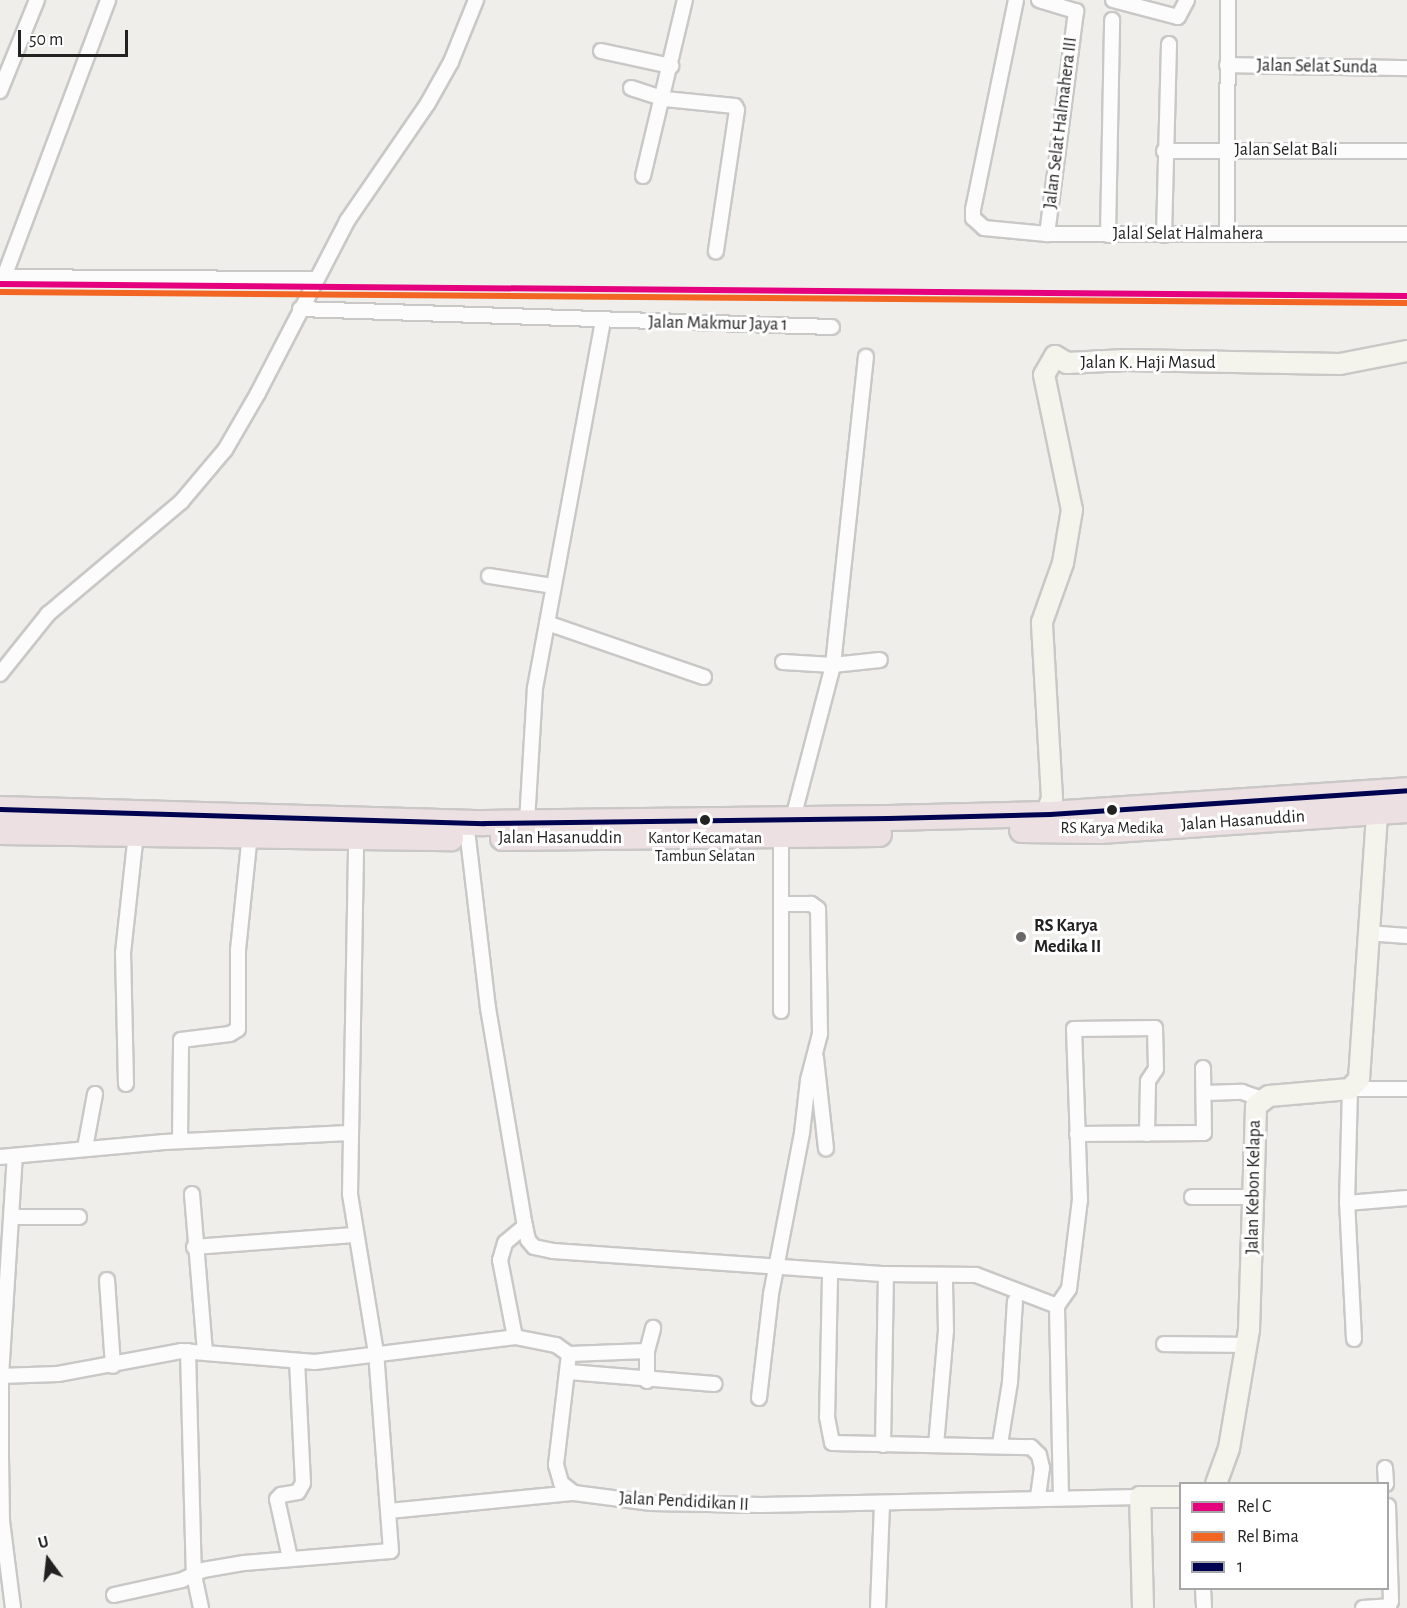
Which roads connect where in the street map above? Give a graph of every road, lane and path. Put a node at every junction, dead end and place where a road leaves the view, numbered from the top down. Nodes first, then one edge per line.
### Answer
1 (37, 0) edge
2 (108, 0) edge
3 (476, 0) edge
4 (683, 0) edge
5 (1016, 0) edge
6 (1039, 0) edge
7 (1113, 0) edge
8 (1187, 0) edge
9 (1228, 0) edge
10 (1112, 20) dead end
11 (1169, 44) dead end
12 (601, 51) dead end
13 (1227, 65) junction
14 (670, 66) junction
15 (1407, 68) edge
16 (631, 88) dead end
17 (0, 92) edge
18 (665, 99) junction
19 (1227, 150) junction
20 (1164, 151) junction
21 (1407, 151) edge
22 (643, 176) dead end
23 (1047, 234) junction
24 (1227, 234) junction
25 (1407, 234) edge
26 (1108, 235) junction
27 (1164, 235) junction
28 (716, 251) dead end
29 (2, 277) edge
30 (315, 279) junction
31 (300, 309) junction
32 (603, 322) junction
33 (832, 327) dead end
34 (1407, 351) edge
35 (866, 357) dead end
36 (489, 576) dead end
37 (553, 586) junction
38 (547, 623) junction
39 (880, 660) dead end
40 (783, 662) dead end
41 (833, 665) junction
42 (0, 674) edge
43 (704, 677) dead end
44 (1407, 790) edge
45 (1378, 802) junction
46 (0, 809) edge
47 (1407, 810) edge
48 (526, 822) junction
49 (1044, 822) junction
50 (787, 827) junction
51 (0, 832) edge
52 (136, 833) junction
53 (250, 834) junction
54 (356, 837) junction
55 (468, 838) junction
56 (780, 904) junction
57 (1367, 933) junction
58 (1407, 936) edge
59 (781, 1011) dead end
60 (816, 1056) junction
61 (1203, 1068) dead end
62 (126, 1084) dead end
63 (1350, 1089) junction
64 (1407, 1089) edge
65 (1205, 1093) junction
66 (95, 1094) dead end
67 (1262, 1099) junction
68 (349, 1133) junction
69 (1077, 1134) junction
70 (1147, 1134) junction
71 (180, 1141) junction
72 (85, 1148) junction
73 (826, 1148) dead end
74 (15, 1156) junction
75 (0, 1157) edge
76 (192, 1194) dead end
77 (1192, 1197) dead end
78 (1254, 1197) junction
79 (1407, 1198) edge
80 (1347, 1203) junction
81 (11, 1216) junction
82 (79, 1217) dead end
83 (525, 1226) junction
84 (354, 1234) junction
85 (194, 1247) junction
86 (777, 1266) junction
87 (830, 1277) dead end
88 (107, 1280) dead end
89 (886, 1280) dead end
90 (945, 1282) dead end
91 (1015, 1301) dead end
92 (1057, 1306) junction
93 (653, 1328) dead end
94 (515, 1337) junction
95 (1354, 1340) dead end
96 (1164, 1344) dead end
97 (1246, 1345) junction
98 (188, 1351) junction
99 (205, 1351) junction
100 (647, 1351) junction
101 (376, 1353) junction
102 (569, 1354) junction
103 (297, 1362) junction
104 (113, 1366) junction
105 (569, 1372) junction
106 (1, 1376) edge
107 (646, 1381) junction
108 (715, 1384) dead end
109 (759, 1398) dead end
110 (1000, 1444) junction
111 (883, 1445) junction
112 (936, 1445) junction
113 (1385, 1467) dead end
114 (1217, 1482) edge
115 (1386, 1482) edge
116 (574, 1493) junction
117 (1140, 1497) junction
118 (1179, 1497) edge
119 (1038, 1498) junction
120 (1061, 1498) junction
121 (882, 1503) junction
122 (389, 1511) junction
123 (1141, 1535) junction
124 (1389, 1538) edge
125 (290, 1558) junction
126 (194, 1575) junction
127 (1203, 1590) edge
128 (114, 1595) dead end
129 (13, 1608) edge
130 (201, 1608) edge
131 (878, 1608) edge
132 (1143, 1608) edge
133 (1204, 1608) edge
134 (1363, 1608) edge

1 - 17 street
2 - 29 street
3 - 30 street
4 - 14 street
5 - 23 street, Jalal Selat Halmahera
6 - 23 street, Jalan Selat Halmahera III
7 - 8 street
9 - 13 street
10 - 26 street
11 - 20 street
12 - 14 street
13 - 15 street, Jalan Selat Sunda
13 - 19 street
14 - 18 street
16 - 18 street
18 - 22 street
18 - 28 street
19 - 20 street, Jalan Selat Bali
19 - 21 street, Jalan Selat Bali
19 - 24 street
20 - 27 street
23 - 26 street, Jalal Selat Halmahera
24 - 25 street, Jalal Selat Halmahera
24 - 27 street, Jalal Selat Halmahera
26 - 27 street, Jalal Selat Halmahera
29 - 30 street
30 - 31 street
31 - 32 street, Jalan Makmur Jaya 1
31 - 42 street
32 - 33 street, Jalan Makmur Jaya 1
32 - 37 street
34 - 49 street, Jalan K. Haji Masud
35 - 41 street
36 - 37 street
37 - 38 street
38 - 43 street
38 - 48 street
39 - 41 street
40 - 41 street
41 - 50 street
44 - 45 highway, Jalan Hasanuddin
45 - 47 highway, Jalan Hasanuddin
45 - 49 highway, Jalan Hasanuddin
45 - 57 street
46 - 48 highway, Jalan Hasanuddin
48 - 50 highway, Jalan Hasanuddin
49 - 50 highway, Jalan Hasanuddin
50 - 55 highway, Jalan Hasanuddin
50 - 56 street
51 - 52 highway, Jalan Hasanuddin
52 - 53 highway, Jalan Hasanuddin
52 - 62 street
53 - 54 highway, Jalan Hasanuddin
53 - 71 street
54 - 55 highway, Jalan Hasanuddin
54 - 68 street
55 - 83 street
56 - 59 street
56 - 60 street
57 - 58 street
57 - 63 street
60 - 73 street
60 - 86 street
61 - 65 street
63 - 64 street
63 - 67 street, Jalan Kebon Kelapa
63 - 80 street
65 - 67 street
65 - 70 street
66 - 72 street
67 - 78 street, Jalan Kebon Kelapa
68 - 71 street
68 - 84 street
69 - 70 street
69 - 70 street
69 - 92 street
71 - 72 street
72 - 74 street
74 - 75 street
74 - 81 street
76 - 85 street
77 - 78 street
78 - 97 street, Jalan Kebon Kelapa
79 - 80 street
80 - 95 street
81 - 82 street
81 - 106 street
83 - 86 street
83 - 94 street
84 - 85 street
84 - 101 street
85 - 99 street
86 - 92 street
86 - 109 street
87 - 111 street
88 - 104 street
89 - 111 street
90 - 112 street
91 - 110 street
92 - 120 street
93 - 100 street
94 - 101 street
94 - 102 street
96 - 97 street
97 - 114 street, Jalan Kebon Kelapa
98 - 99 street
98 - 104 street
98 - 126 street
99 - 103 street
100 - 102 street
100 - 107 street
101 - 103 street
101 - 122 street
102 - 105 street
103 - 125 street
104 - 106 street
105 - 107 street
105 - 116 street
106 - 129 street
107 - 108 street
110 - 112 street
110 - 119 street
111 - 112 street
113 - 115 street
116 - 121 street, Jalan Pendidikan II
116 - 122 street, Jalan Pendidikan II
117 - 118 street
117 - 120 street, Jalan Pendidikan II
117 - 123 street
118 - 123 street
119 - 120 street, Jalan Pendidikan II
119 - 121 street, Jalan Pendidikan II
121 - 131 street
122 - 125 street
123 - 132 street
124 - 134 street
125 - 126 street
126 - 128 street
126 - 130 street
127 - 133 street

